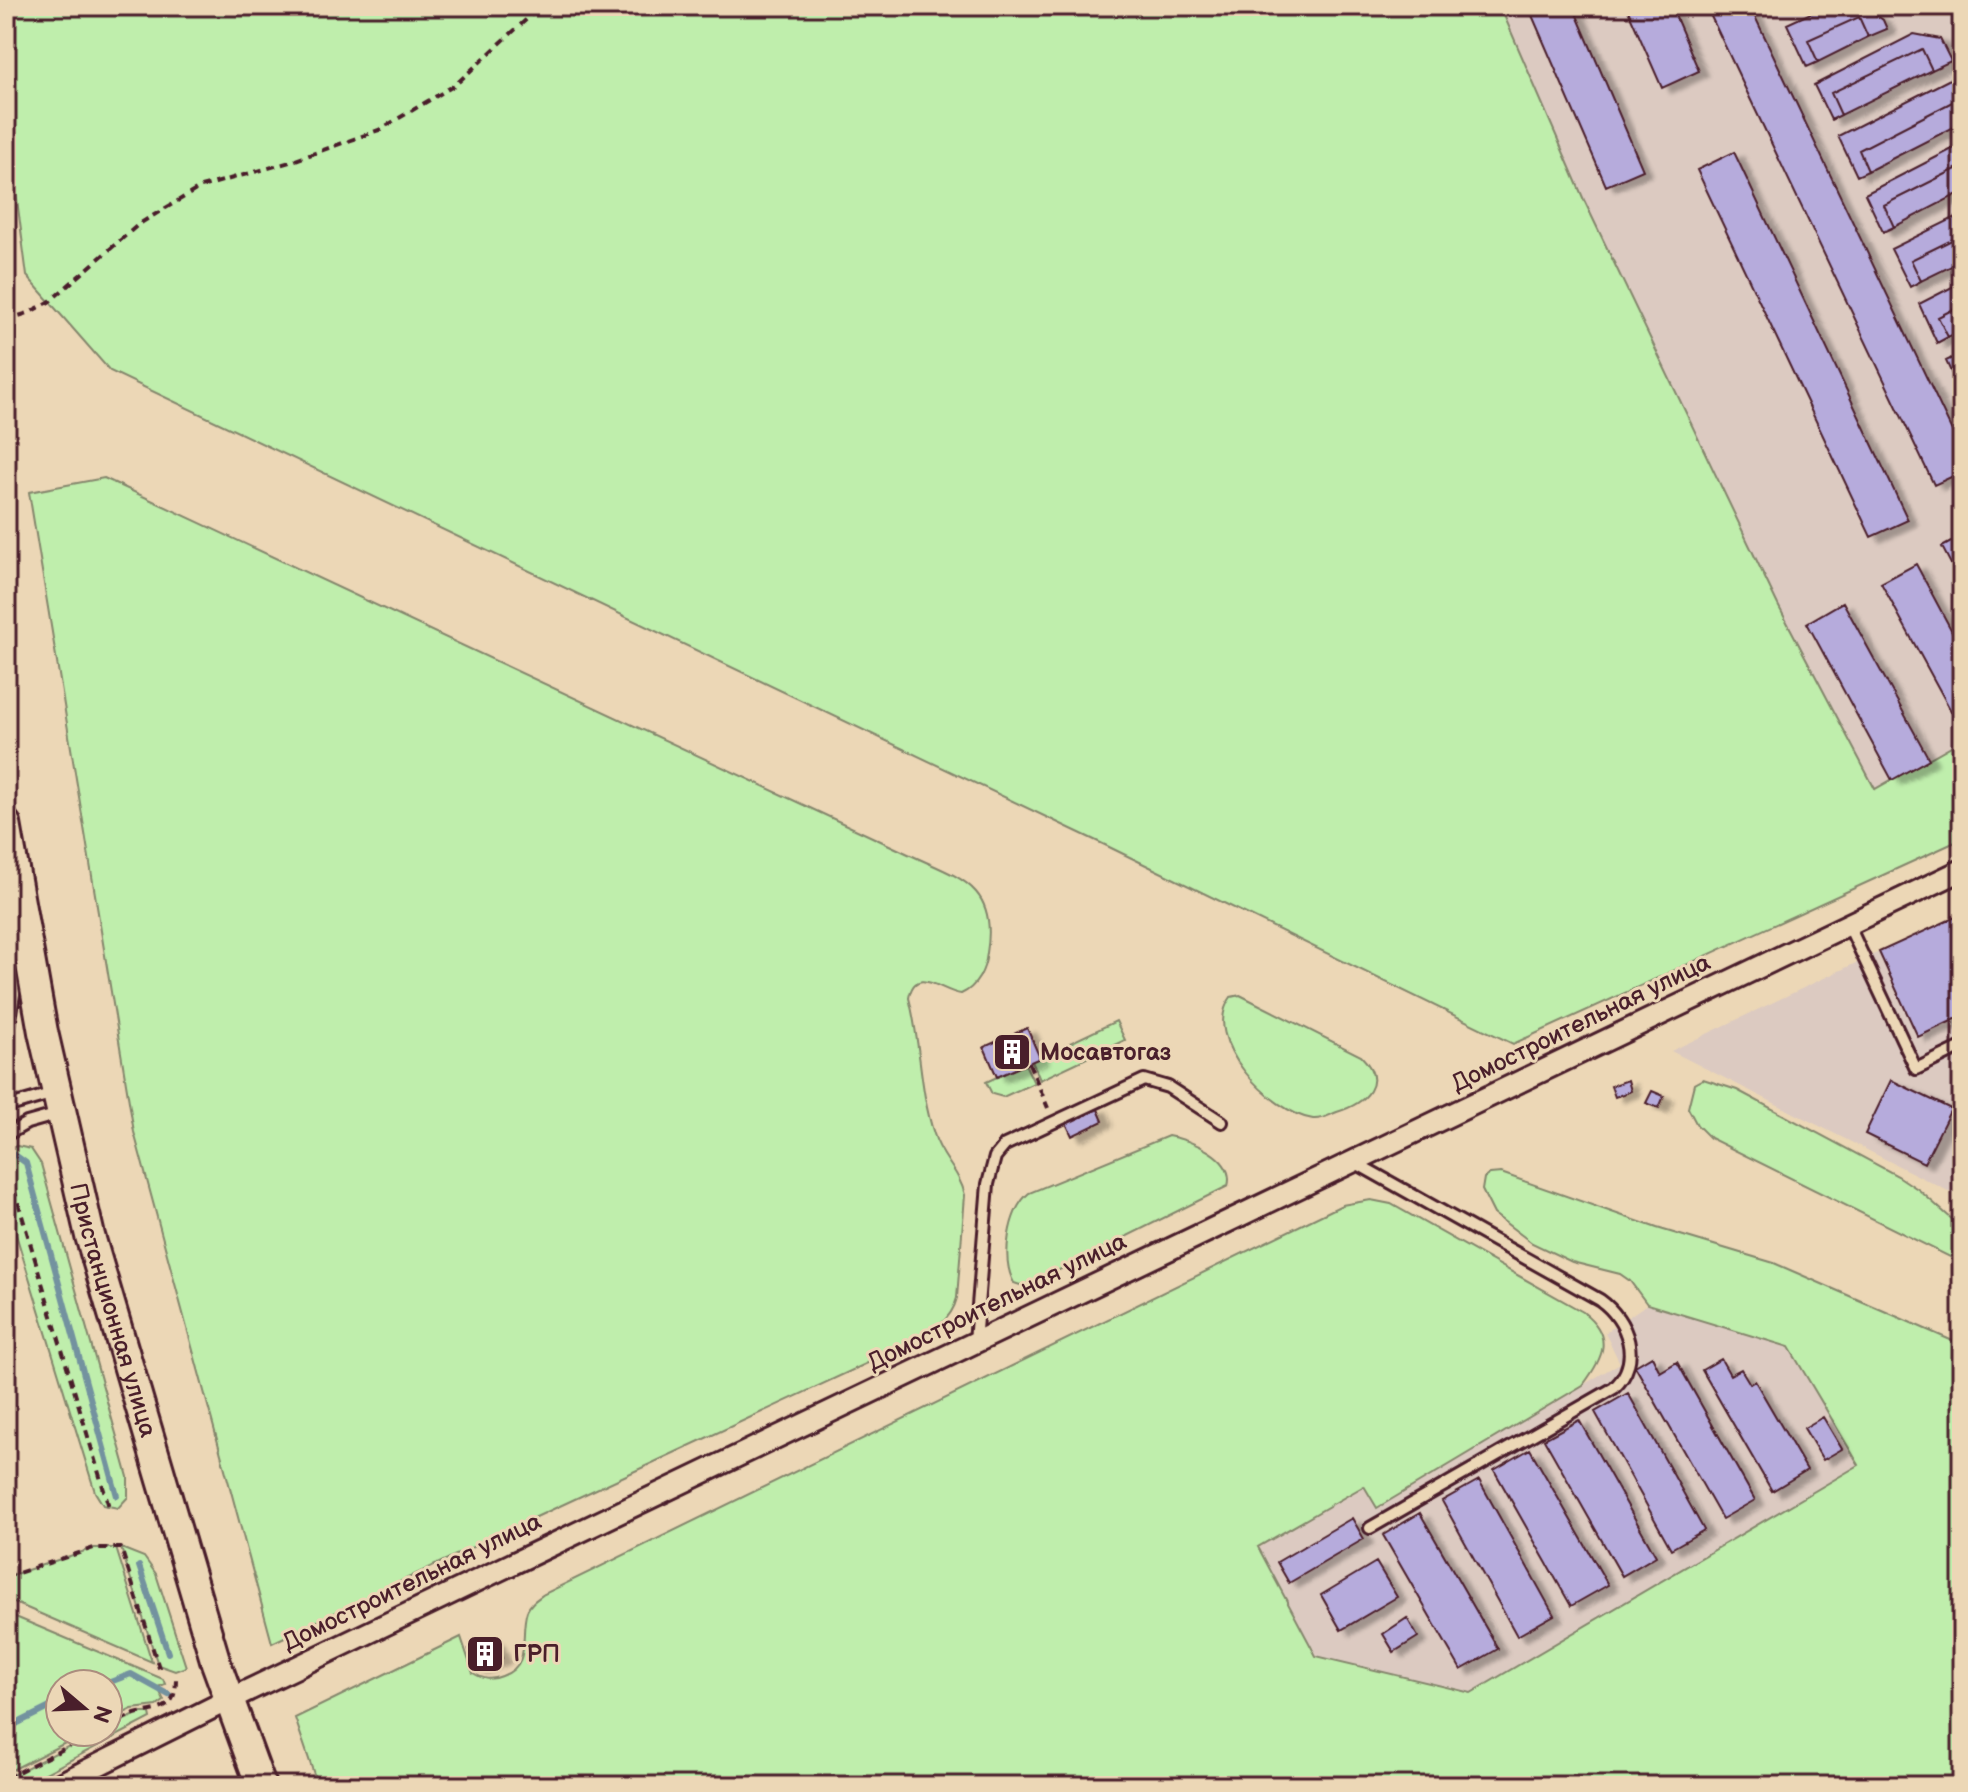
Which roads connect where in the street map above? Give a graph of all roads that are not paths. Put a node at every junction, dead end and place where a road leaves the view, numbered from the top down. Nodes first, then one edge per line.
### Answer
1 (6, 824) edge
2 (1962, 870) edge
3 (6, 916) edge
4 (1848, 924) junction
5 (16, 942) edge
6 (6, 1045) edge
7 (1962, 1047) edge
8 (58, 1103) junction
9 (6, 1107) edge
10 (1222, 1122) dead end
11 (6, 1135) edge
12 (1353, 1161) junction
13 (975, 1342) junction
14 (1370, 1528) dead end
15 (228, 1700) junction
16 (56, 1786) edge
17 (261, 1786) edge

1 - 5 main road, Пристанционная улица
2 - 4 street, Домостроительная улица
3 - 5 main road
4 - 7 lane
4 - 12 street, Домостроительная улица
5 - 6 lane
5 - 8 main road, Пристанционная улица
8 - 9 lane
8 - 11 lane
8 - 15 main road, Пристанционная улица
10 - 13 lane
12 - 13 street, Домостроительная улица
12 - 14 lane
13 - 15 street, Домостроительная улица
15 - 16 street, Домостроительная улица
15 - 17 main road, Пристанционная улица

